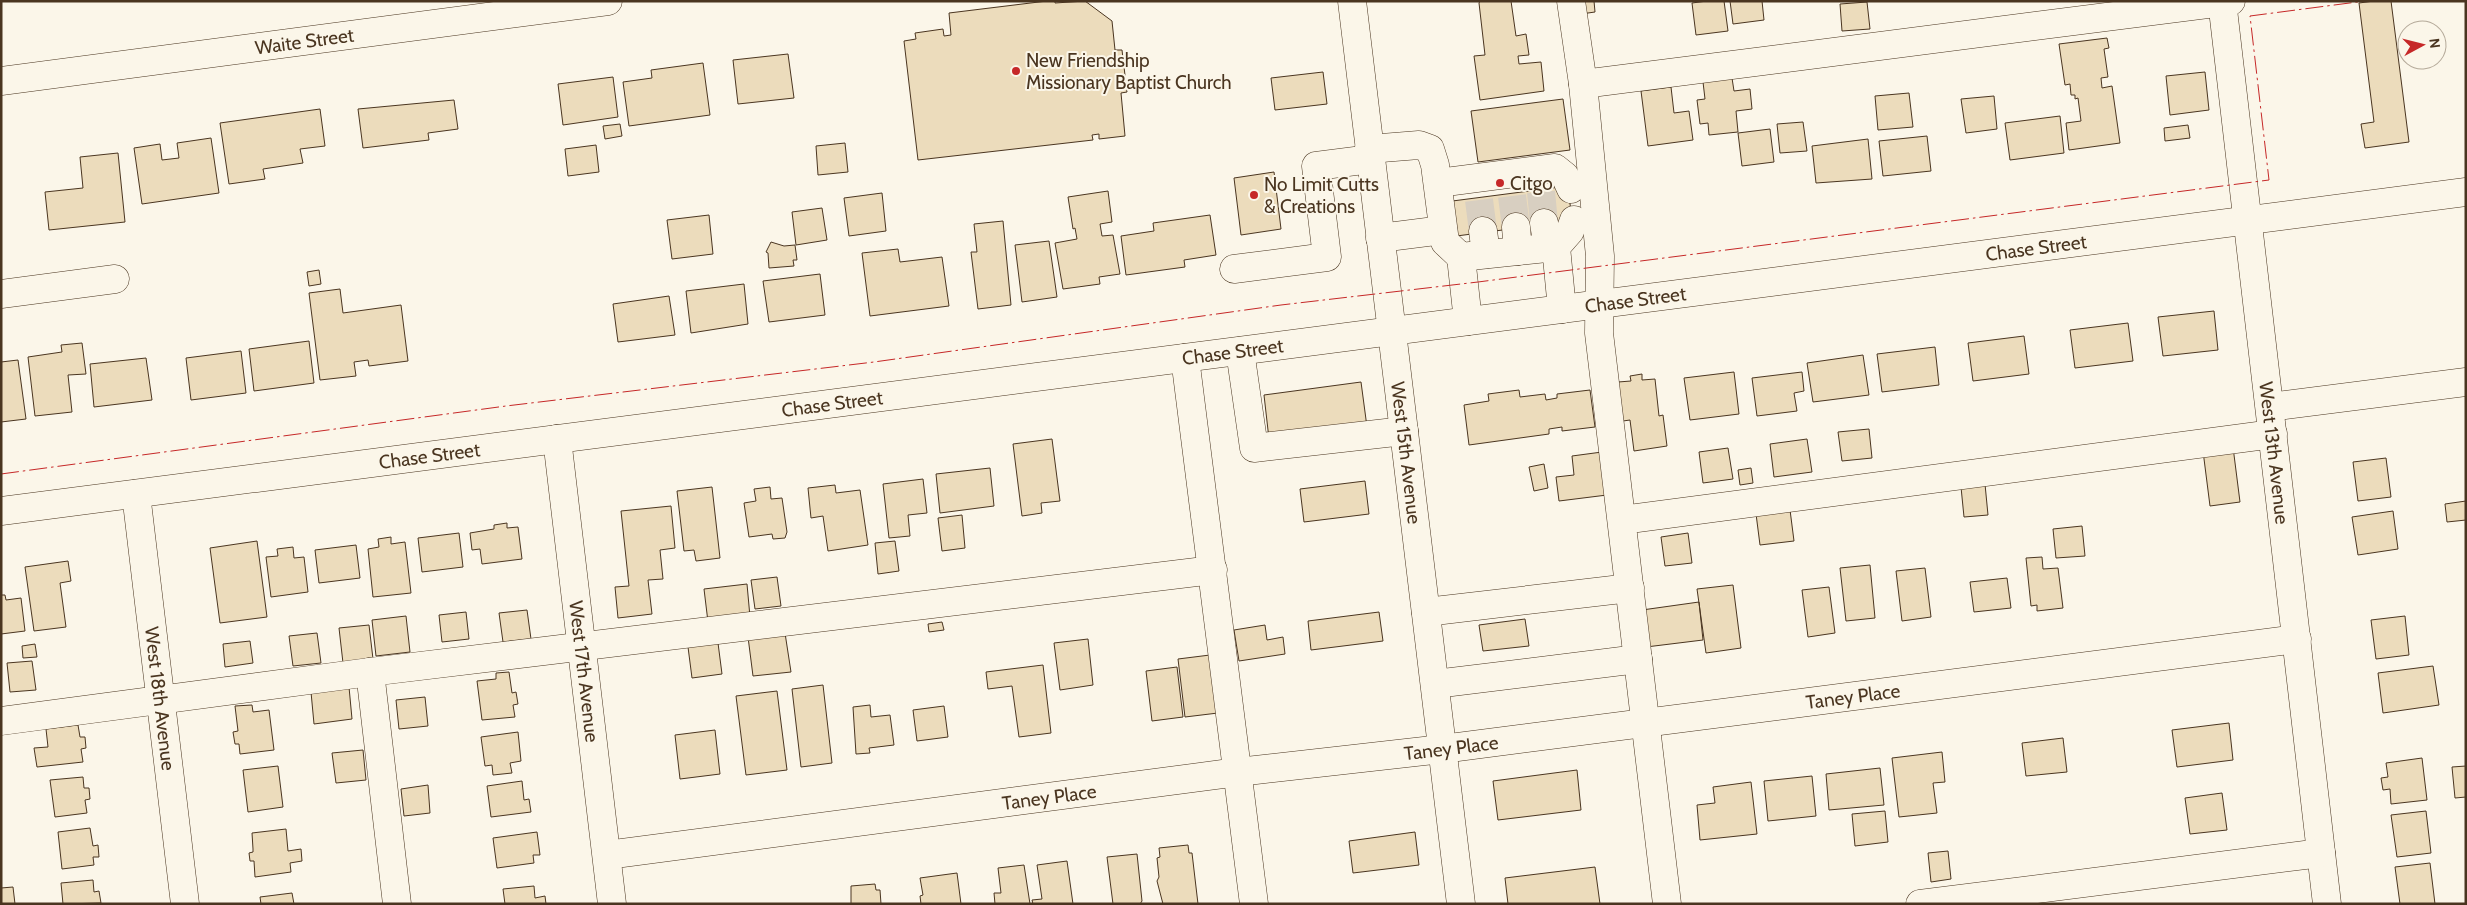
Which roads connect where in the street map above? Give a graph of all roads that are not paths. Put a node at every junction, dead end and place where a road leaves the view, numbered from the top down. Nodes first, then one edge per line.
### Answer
1 (608, 1) edge
2 (1352, 1) edge
3 (1571, 1) edge
4 (2225, 2) edge
5 (503, 8) edge
6 (1, 81) edge
7 (1583, 84) junction
8 (1370, 154) junction
9 (1438, 183) junction
10 (1571, 189) tunnel mouth
11 (2466, 192) edge
12 (1574, 220) dead end
13 (2249, 220) junction
14 (1443, 230) junction
15 (1380, 238) junction
16 (1549, 239) junction
17 (1477, 248) junction
18 (1234, 269) dead end
19 (114, 279) dead end
20 (1, 294) edge
21 (1600, 304) junction
22 (1562, 309) junction
23 (1468, 321) junction
24 (1392, 331) junction
25 (1240, 351) junction
26 (1185, 358) junction
27 (2466, 382) edge
28 (2270, 407) junction
29 (1404, 431) junction
30 (2273, 434) junction
31 (557, 439) junction
32 (136, 494) junction
33 (1, 511) edge
34 (1622, 520) junction
35 (1213, 570) junction
36 (1630, 588) junction
37 (1426, 612) junction
38 (2297, 639) junction
39 (582, 646) junction
40 (1638, 659) junction
41 (370, 672) junction
42 (1435, 684) junction
43 (162, 700) junction
44 (1, 721) edge
45 (1646, 722) junction
46 (1442, 749) junction
47 (1238, 772) junction
48 (2321, 853) junction
49 (607, 855) junction
50 (185, 904) edge
51 (397, 904) edge
52 (612, 904) edge
53 (1254, 904) edge
54 (1461, 904) edge
55 (1667, 904) edge
56 (1920, 904) edge
57 (2327, 904) edge

1 - 5 street, Waite Street
2 - 8 street, West 15th Avenue
3 - 7 street
4 - 7 street
4 - 13 street, West 13th Avenue
5 - 6 street, Waite Street
7 - 21 street
8 - 9 street
8 - 15 street, West 15th Avenue
8 - 18 street
9 - 10 street
9 - 14 street
11 - 13 street, Chase Street
12 - 16 street
13 - 21 street, Chase Street
13 - 28 street, West 13th Avenue
14 - 15 street
14 - 17 street
15 - 24 street, West 15th Avenue
16 - 17 street
16 - 22 street
17 - 23 street
19 - 20 street
21 - 22 street, Chase Street
21 - 34 street
22 - 23 street, Chase Street
23 - 24 street, Chase Street
24 - 25 street, Chase Street
24 - 29 street, West 15th Avenue
25 - 26 street, Chase Street
25 - 29 street
26 - 31 street, Chase Street
26 - 35 street
27 - 28 street
28 - 30 street, West 13th Avenue
29 - 37 street, West 15th Avenue
30 - 34 street
30 - 38 street, West 13th Avenue
31 - 32 street, Chase Street
31 - 39 street, West 17th Avenue
32 - 33 street, Chase Street
32 - 43 street, West 18th Avenue
34 - 36 street
35 - 39 street
35 - 47 street
36 - 37 street
36 - 40 street
37 - 42 street, West 15th Avenue
38 - 45 street, Taney Place
38 - 48 street, West 13th Avenue
39 - 41 street
39 - 49 street, West 17th Avenue
40 - 42 street
40 - 45 street
41 - 43 street
41 - 51 street
42 - 46 street, West 15th Avenue
43 - 44 street
43 - 50 street, West 18th Avenue
45 - 46 street, Taney Place
45 - 55 street
46 - 47 street, Taney Place
46 - 54 street, West 15th Avenue
47 - 49 street, Taney Place
47 - 53 street
48 - 56 street
48 - 57 street, West 13th Avenue
49 - 52 street, West 17th Avenue

